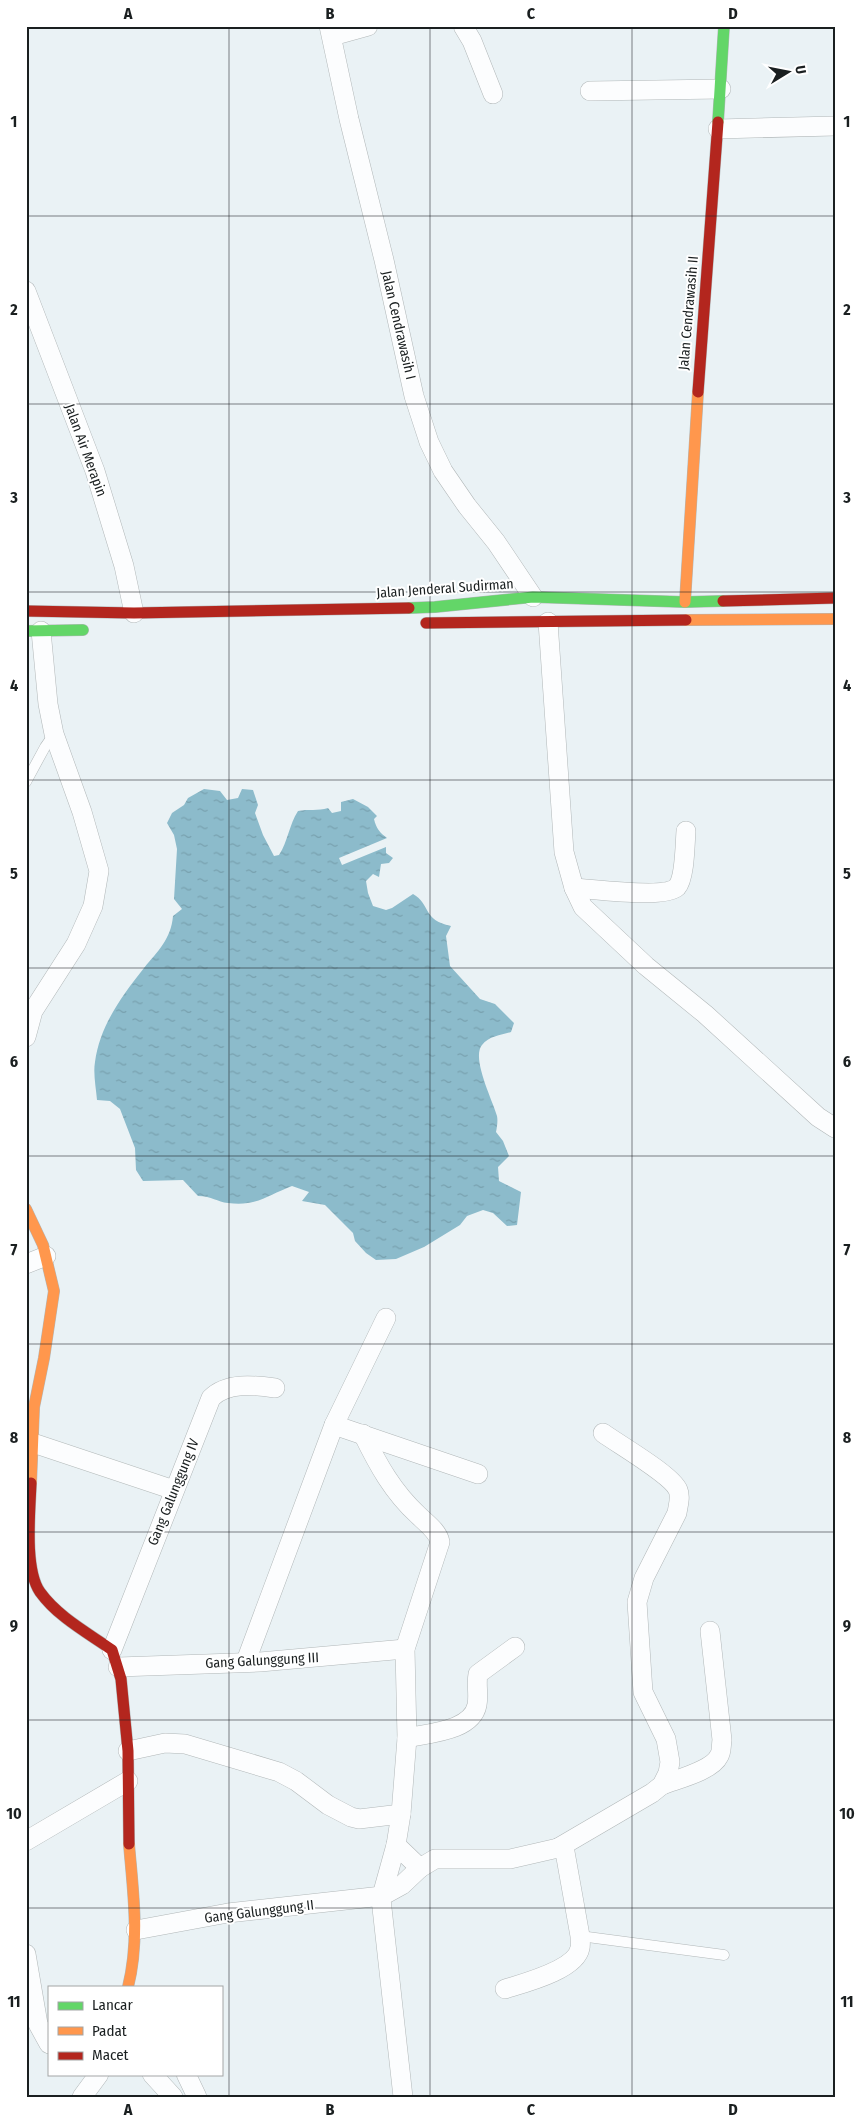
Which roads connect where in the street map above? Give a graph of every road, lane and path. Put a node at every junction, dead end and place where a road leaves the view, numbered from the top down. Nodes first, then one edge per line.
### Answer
1 (368, 26) edge
2 (463, 26) edge
3 (724, 26) edge
4 (331, 31) edge
5 (721, 89) junction
6 (590, 91) dead end
7 (493, 94) dead end
8 (835, 126) edge
9 (718, 129) junction
10 (26, 291) edge
11 (533, 597) junction
12 (835, 598) edge
13 (685, 602) junction
14 (435, 606) junction
15 (26, 611) edge
16 (134, 613) junction
17 (835, 619) edge
18 (548, 622) junction
19 (435, 623) junction
20 (415, 624) dead end
21 (97, 629) dead end
22 (34, 631) edge
23 (54, 734) junction
24 (26, 782) edge
25 (686, 831) dead end
26 (574, 888) junction
27 (29, 1010) edge
28 (26, 1037) edge
29 (835, 1128) edge
30 (26, 1209) edge
31 (46, 1256) junction
32 (26, 1264) edge
33 (386, 1318) dead end
34 (275, 1388) dead end
35 (30, 1408) edge
36 (334, 1426) junction
37 (603, 1433) dead end
38 (364, 1434) junction
39 (32, 1443) junction
40 (478, 1474) dead end
41 (174, 1490) junction
42 (29, 1566) edge
43 (710, 1631) dead end
44 (515, 1647) dead end
45 (405, 1649) junction
46 (115, 1658) junction
47 (246, 1661) junction
48 (407, 1738) junction
49 (128, 1750) junction
50 (128, 1781) junction
51 (662, 1785) junction
52 (401, 1814) junction
53 (26, 1840) edge
54 (396, 1846) junction
55 (558, 1848) junction
56 (420, 1868) junction
57 (382, 1896) junction
58 (136, 1930) junction
59 (580, 1936) junction
60 (26, 1954) edge
61 (724, 1955) dead end
62 (134, 1963) junction
63 (128, 1986) edge
64 (145, 1986) edge
65 (505, 1989) dead end
66 (48, 2042) edge
67 (98, 2076) edge
68 (154, 2076) edge
69 (187, 2076) edge
70 (82, 2097) edge
71 (173, 2097) edge
72 (197, 2097) edge
73 (403, 2097) edge

1 - 4 street
2 - 7 street
3 - 5 main road, Jalan Cendrawasih II
4 - 11 street, Jalan Cendrawasih I
5 - 6 street
5 - 9 main road, Jalan Cendrawasih II
8 - 9 street
9 - 13 main road, Jalan Cendrawasih II
10 - 16 street, Jalan Air Merapin
11 - 13 main road, Jalan Jenderal Sudirman
11 - 14 main road, Jalan Jenderal Sudirman
12 - 13 main road, Jalan Jenderal Sudirman
14 - 16 main road, Jalan Jenderal Sudirman
14 - 19 main road
15 - 16 main road, Jalan Jenderal Sudirman
17 - 18 main road
18 - 19 main road
18 - 26 street
19 - 20 main road
21 - 22 main road
22 - 23 street
23 - 24 lane
23 - 27 street
25 - 26 street
26 - 29 street
27 - 28 street
30 - 31 main road
31 - 32 street
31 - 35 main road
33 - 36 street
34 - 41 street, Gang Galunggung IV
35 - 39 main road
36 - 38 street
36 - 47 street
37 - 51 street
38 - 40 street
38 - 45 street
39 - 41 street
39 - 42 main road
41 - 46 street, Gang Galunggung IV
42 - 46 main road
43 - 51 street
44 - 48 street
45 - 47 street, Gang Galunggung III
45 - 48 street
46 - 47 street, Gang Galunggung III
46 - 49 main road
48 - 52 street
49 - 50 main road
49 - 52 street
50 - 53 street
50 - 58 main road
51 - 55 street
52 - 54 street
54 - 56 street
54 - 57 street
55 - 56 street
55 - 59 street
56 - 57 street
57 - 58 street, Gang Galunggung II
57 - 73 street
58 - 62 main road
59 - 61 lane
59 - 65 street
60 - 66 street
62 - 63 main road
62 - 64 street
67 - 70 street
68 - 71 street
69 - 72 street

